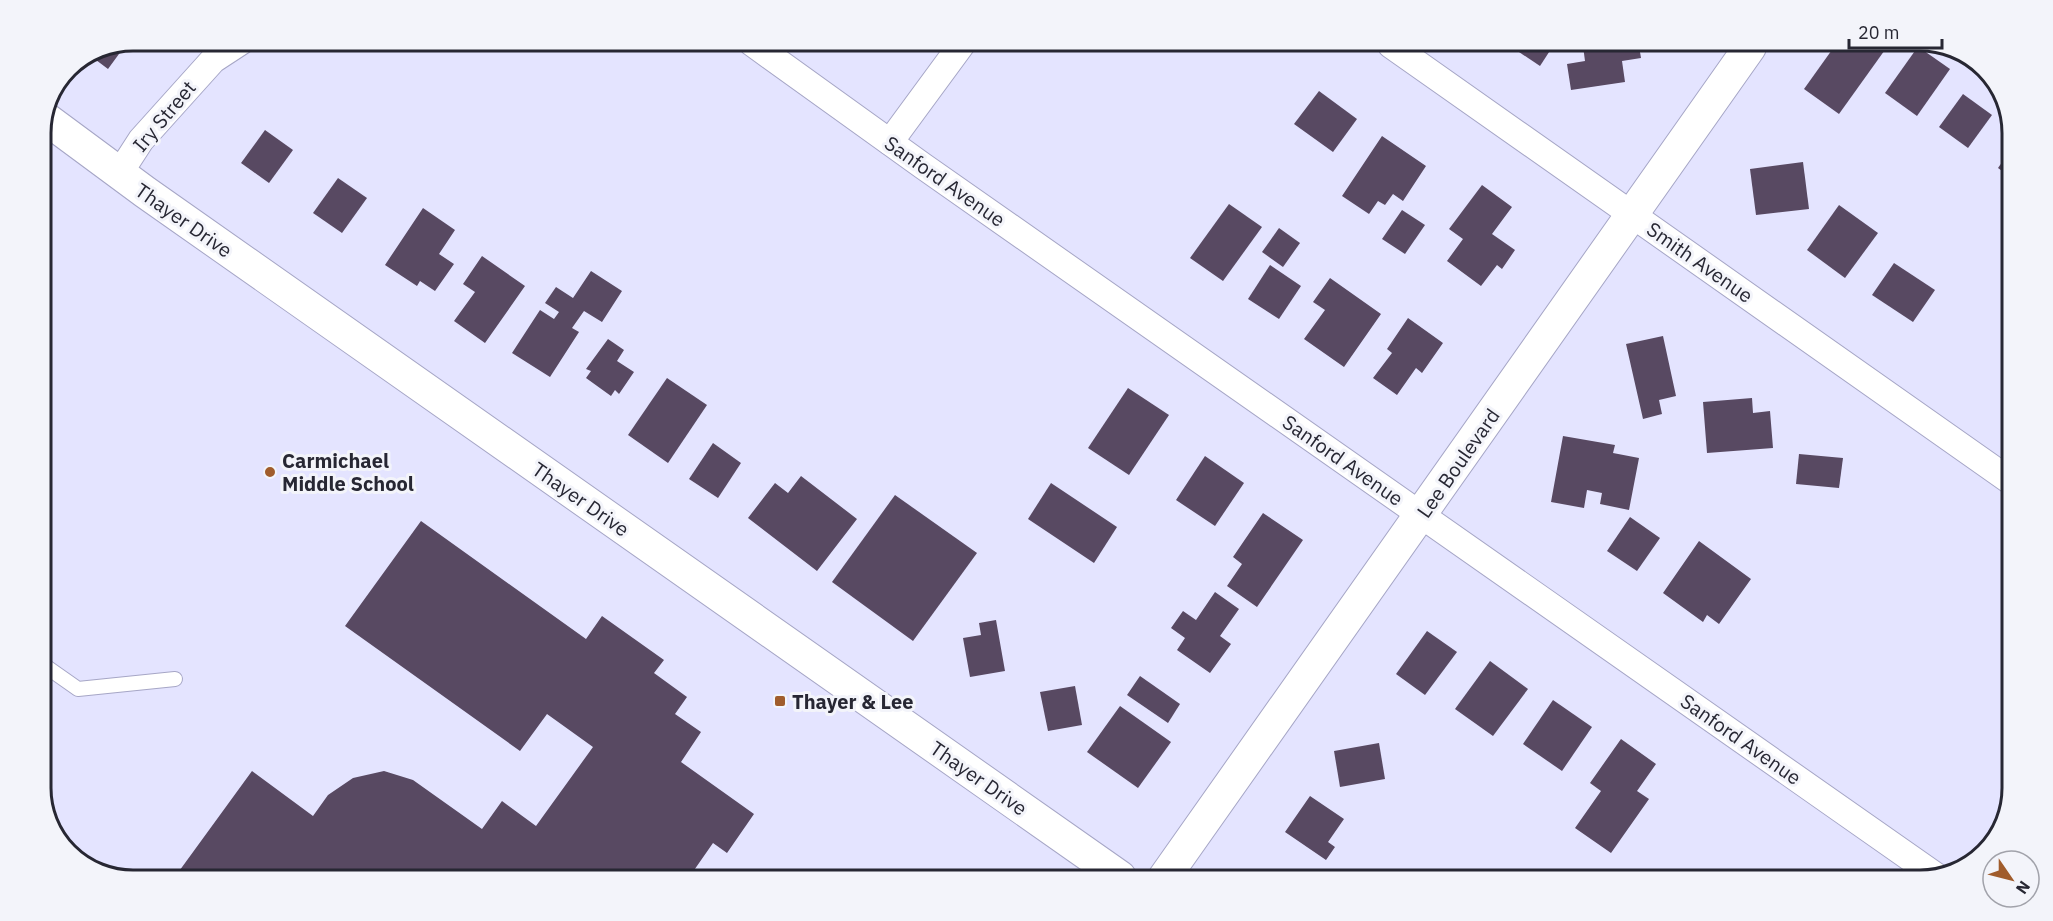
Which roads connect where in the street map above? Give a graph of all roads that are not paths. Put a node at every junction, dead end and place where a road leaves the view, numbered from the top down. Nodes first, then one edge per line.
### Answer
1 (227, 51) edge
2 (763, 51) edge
3 (957, 51) edge
4 (1399, 51) edge
5 (1746, 51) edge
6 (52, 123) edge
7 (890, 142) junction
8 (118, 174) junction
9 (1633, 214) junction
10 (2002, 475) edge
11 (1422, 514) junction
12 (51, 670) edge
13 (175, 679) dead end
14 (1927, 869) edge
15 (1110, 870) edge
16 (1170, 870) edge

1 - 8 street, Iry Street
2 - 7 street, Sanford Avenue
3 - 7 street
4 - 9 street, Smith Avenue
5 - 9 street, Lee Boulevard
6 - 8 street, Thayer Drive
7 - 11 street, Sanford Avenue
8 - 15 street, Thayer Drive
9 - 10 street, Smith Avenue
9 - 11 street, Lee Boulevard
11 - 14 street, Sanford Avenue
11 - 16 street, Lee Boulevard
12 - 13 lane

